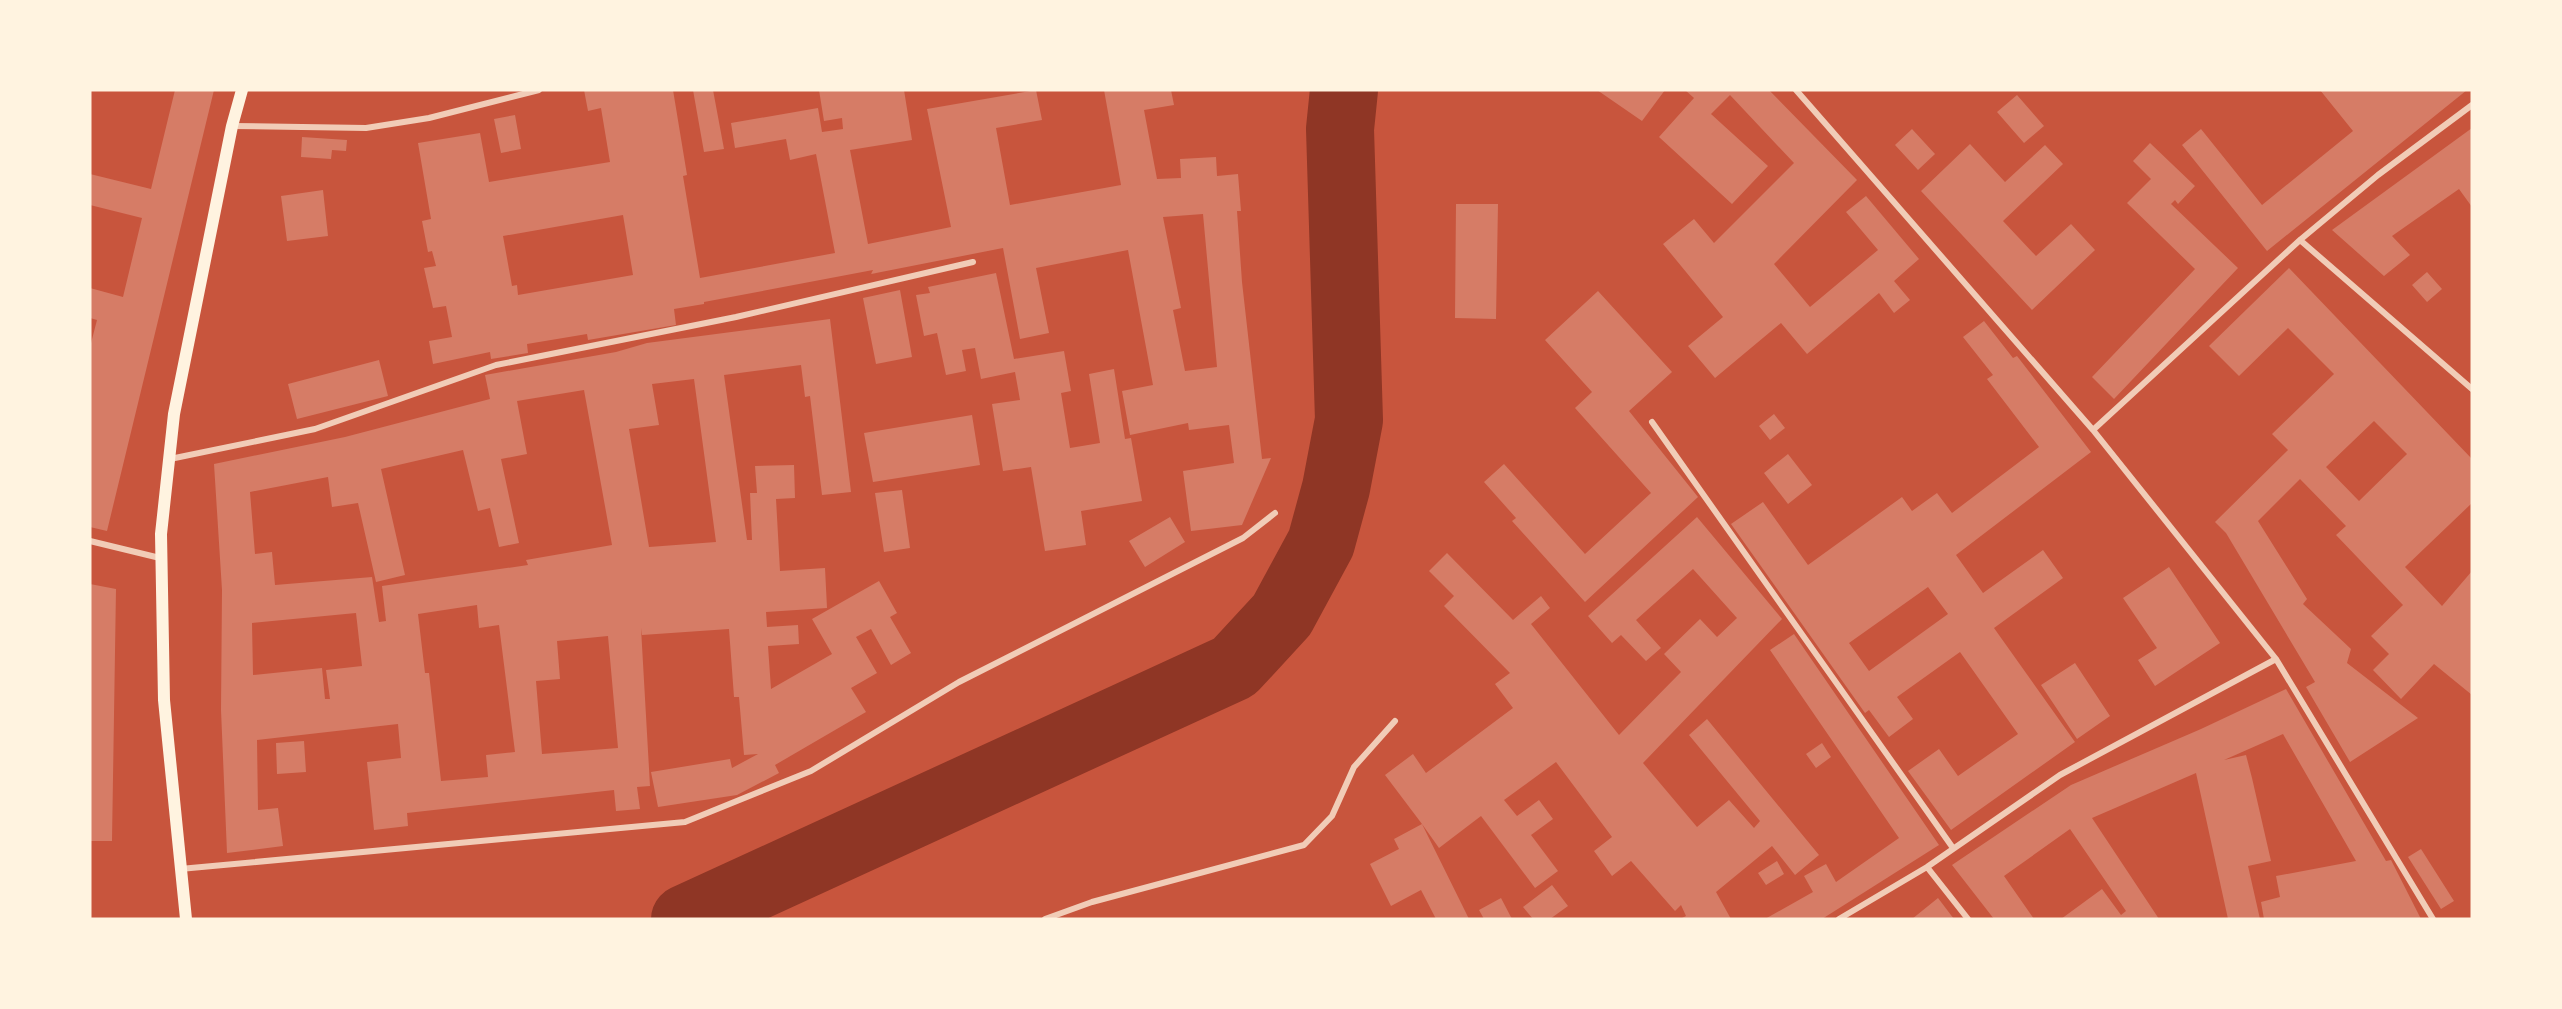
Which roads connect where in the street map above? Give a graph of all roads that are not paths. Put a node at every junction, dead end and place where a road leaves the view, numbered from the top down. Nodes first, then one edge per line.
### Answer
1 (242, 90) edge
2 (539, 90) edge
3 (1796, 90) edge
4 (2472, 105) edge
5 (232, 126) junction
6 (2300, 240) junction
7 (973, 262) dead end
8 (2472, 389) edge
9 (1652, 422) dead end
10 (2093, 430) junction
11 (169, 459) junction
12 (1275, 513) dead end
13 (90, 541) edge
14 (160, 558) junction
15 (2276, 659) junction
16 (1395, 721) dead end
17 (1953, 848) junction
18 (1927, 867) junction
19 (180, 869) junction
20 (186, 919) edge
21 (1045, 919) edge
22 (1839, 919) edge
23 (1968, 919) edge
24 (2433, 919) edge

1 - 5 main road
2 - 5 street
3 - 10 street
4 - 6 street
5 - 11 main road
6 - 8 street
6 - 10 street
7 - 11 street
9 - 17 street
10 - 15 street
11 - 14 main road
12 - 19 street
13 - 14 street
14 - 19 main road
15 - 17 street
15 - 24 street
16 - 21 street
17 - 18 street
18 - 22 street
18 - 23 street
19 - 20 main road

